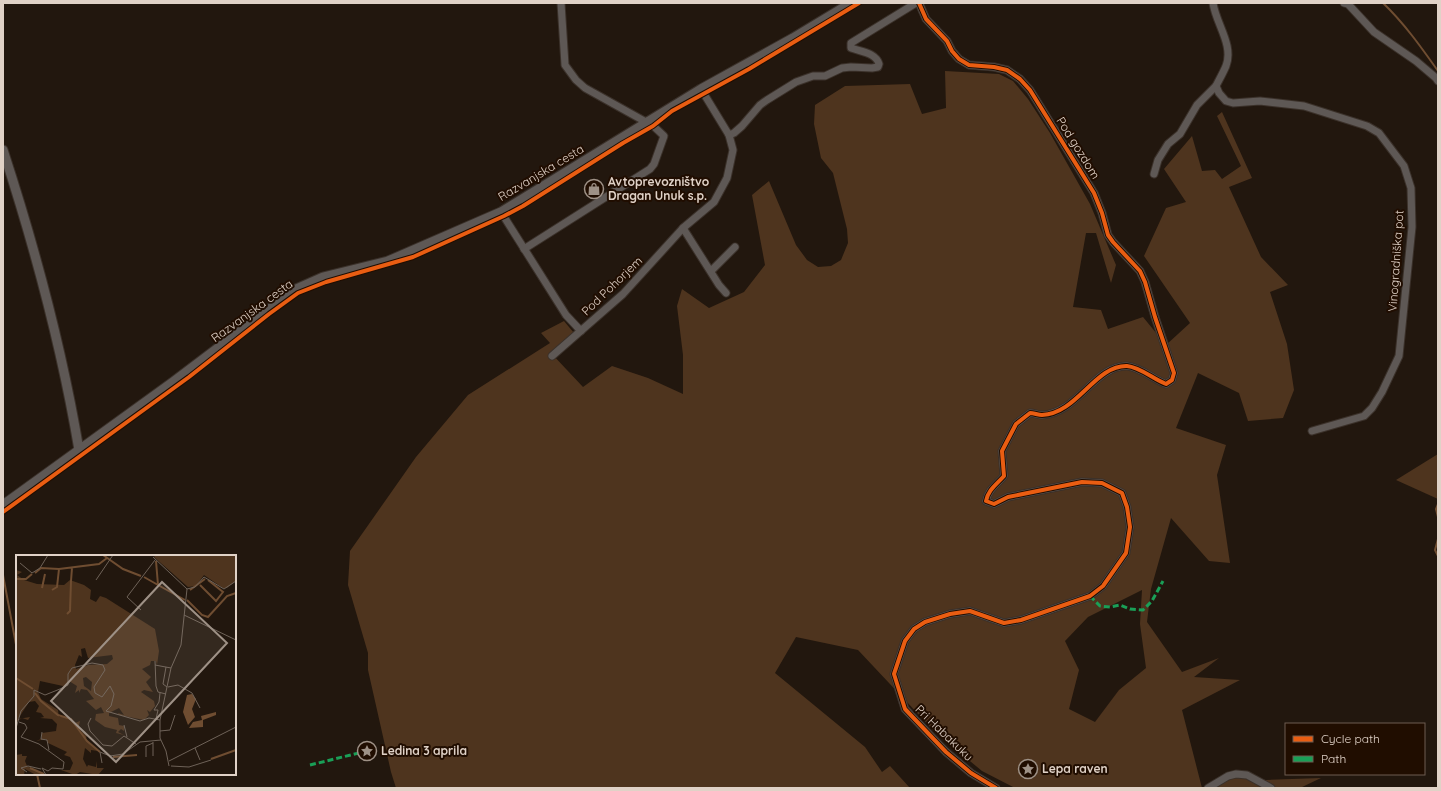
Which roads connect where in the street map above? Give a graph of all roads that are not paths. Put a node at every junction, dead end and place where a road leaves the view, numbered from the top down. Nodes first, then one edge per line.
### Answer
1 (561, 3) edge
2 (851, 3) edge
3 (917, 3) edge
4 (1212, 3) edge
5 (1344, 3) edge
6 (1438, 81) edge
7 (1216, 86) junction
8 (701, 89) junction
9 (647, 122) junction
10 (729, 135) junction
11 (3, 150) edge
12 (1154, 174) dead end
13 (501, 212) junction
14 (683, 228) junction
15 (735, 247) dead end
16 (524, 249) junction
17 (711, 271) junction
18 (726, 293) dead end
19 (581, 331) junction
20 (552, 356) dead end
21 (1312, 431) dead end
22 (79, 450) junction
23 (3, 504) edge
24 (1090, 596) joint
25 (996, 788) edge
26 (1208, 788) edge
27 (1271, 788) edge

1 - 9 street
2 - 8 street, Razvanjska cesta
3 - 10 street
3 - 24 street, Pod gozdom
4 - 7 street
5 - 6 street
7 - 12 street
7 - 21 street, Vinogradniška pot
8 - 9 street, Razvanjska cesta
8 - 10 street, Pod Pohorjem
9 - 13 street, Razvanjska cesta
9 - 16 street
10 - 14 street, Pod Pohorjem
11 - 22 street
13 - 16 street
13 - 22 street, Razvanjska cesta
14 - 17 street
14 - 19 street, Pod Pohorjem
15 - 17 street
16 - 19 street
17 - 18 street
19 - 20 street, Pod Pohorjem
22 - 23 street, Razvanjska cesta
24 - 25 street, Pri Habakuku
26 - 27 street

